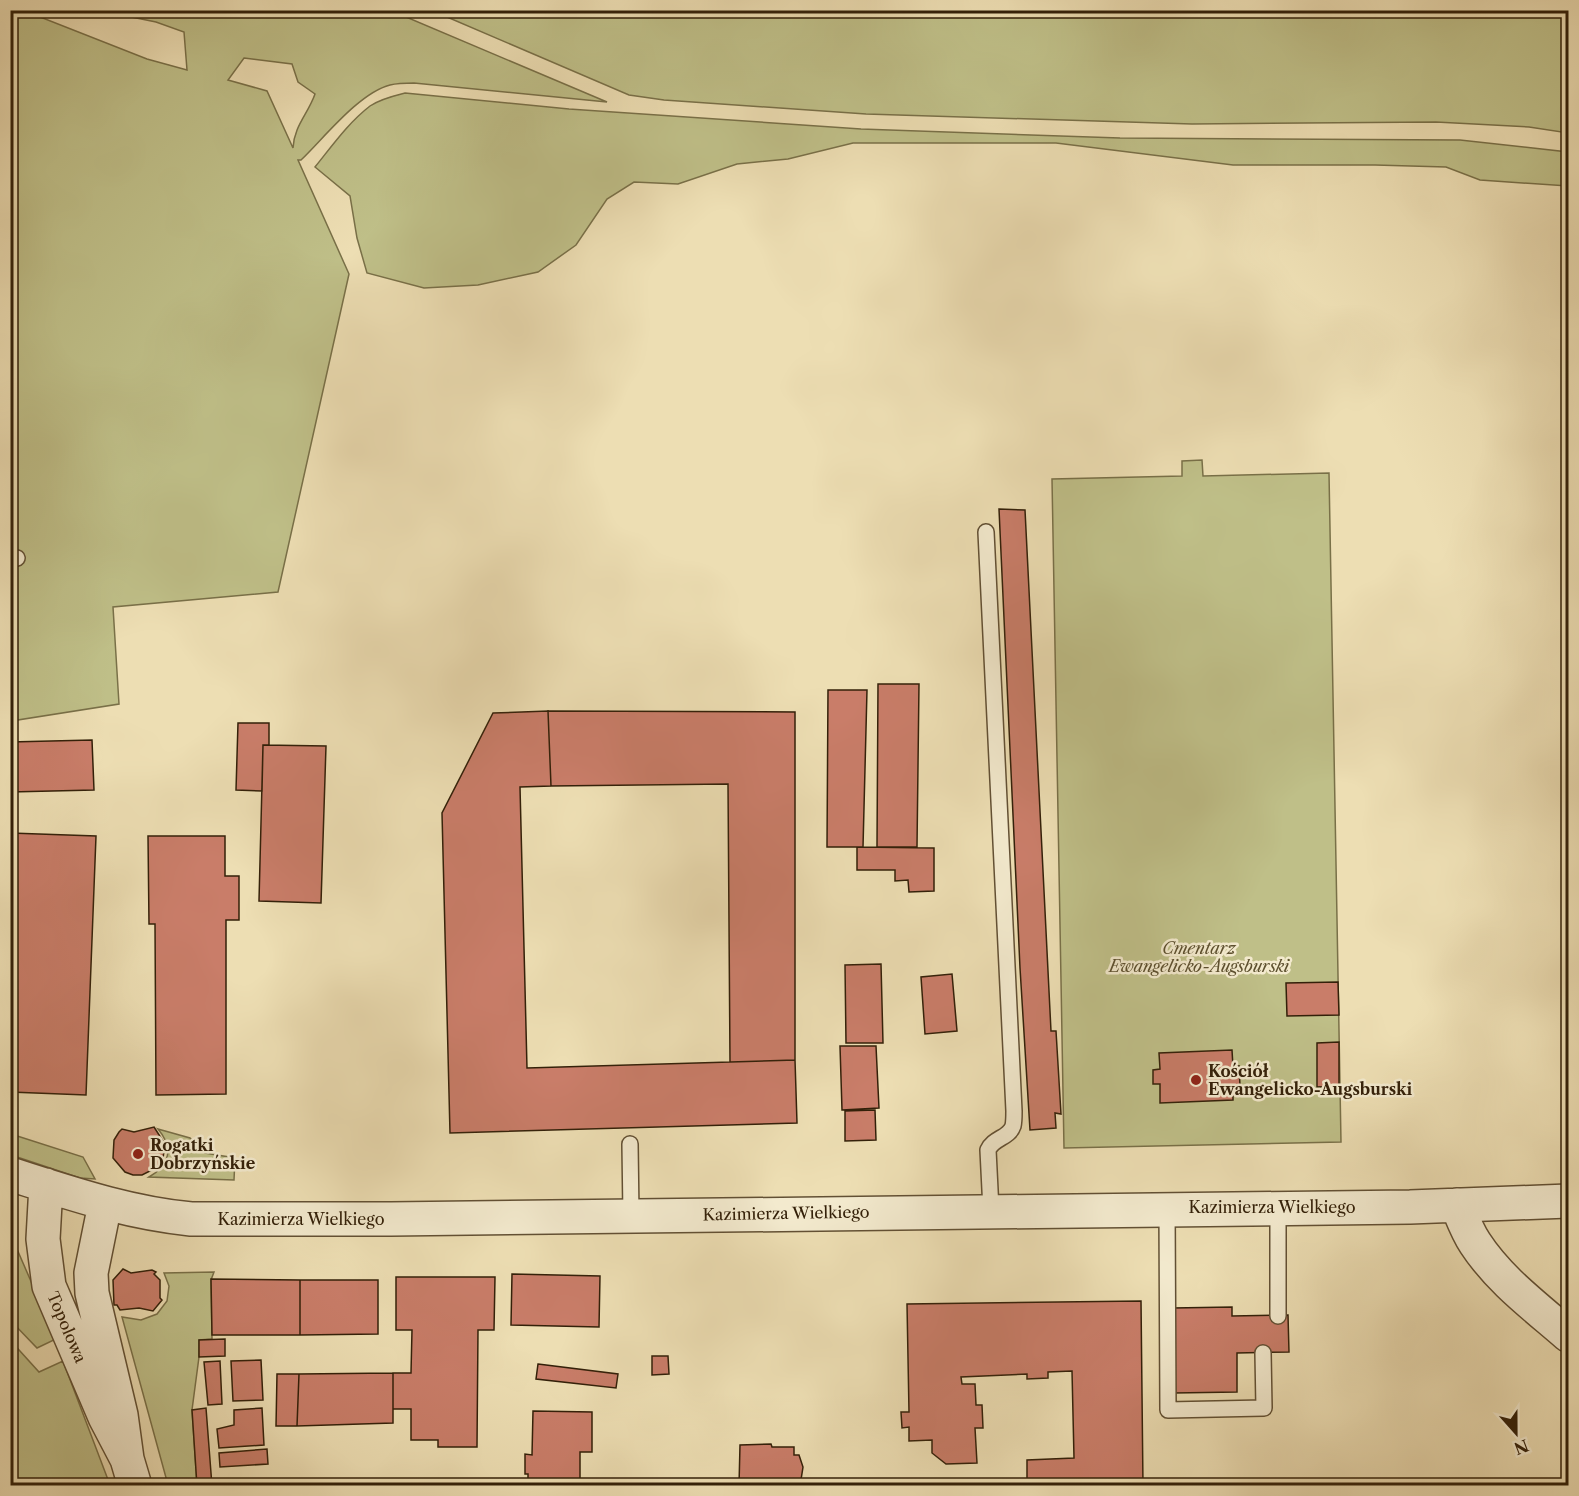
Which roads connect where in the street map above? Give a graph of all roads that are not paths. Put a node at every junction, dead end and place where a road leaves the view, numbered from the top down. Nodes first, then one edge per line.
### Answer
1 (986, 532) dead end
2 (630, 1144) dead end
3 (10, 1174) edge
4 (46, 1185) junction
5 (1569, 1201) edge
6 (105, 1204) junction
7 (1456, 1204) junction
8 (1278, 1207) junction
9 (1167, 1208) junction
10 (991, 1210) junction
11 (631, 1215) junction
12 (1278, 1316) dead end
13 (1569, 1335) edge
14 (1263, 1353) dead end
15 (131, 1472) edge

1 - 10 lane
2 - 11 lane
3 - 4 street, Kazimierza Wielkiego
4 - 6 street, Kazimierza Wielkiego
4 - 15 street, Topolowa
5 - 7 street, Kazimierza Wielkiego
6 - 11 street, Kazimierza Wielkiego
6 - 15 street, Topolowa
7 - 8 street, Kazimierza Wielkiego
7 - 13 street
8 - 9 street, Kazimierza Wielkiego
8 - 12 lane
9 - 10 street, Kazimierza Wielkiego
9 - 14 lane
10 - 11 street, Kazimierza Wielkiego

